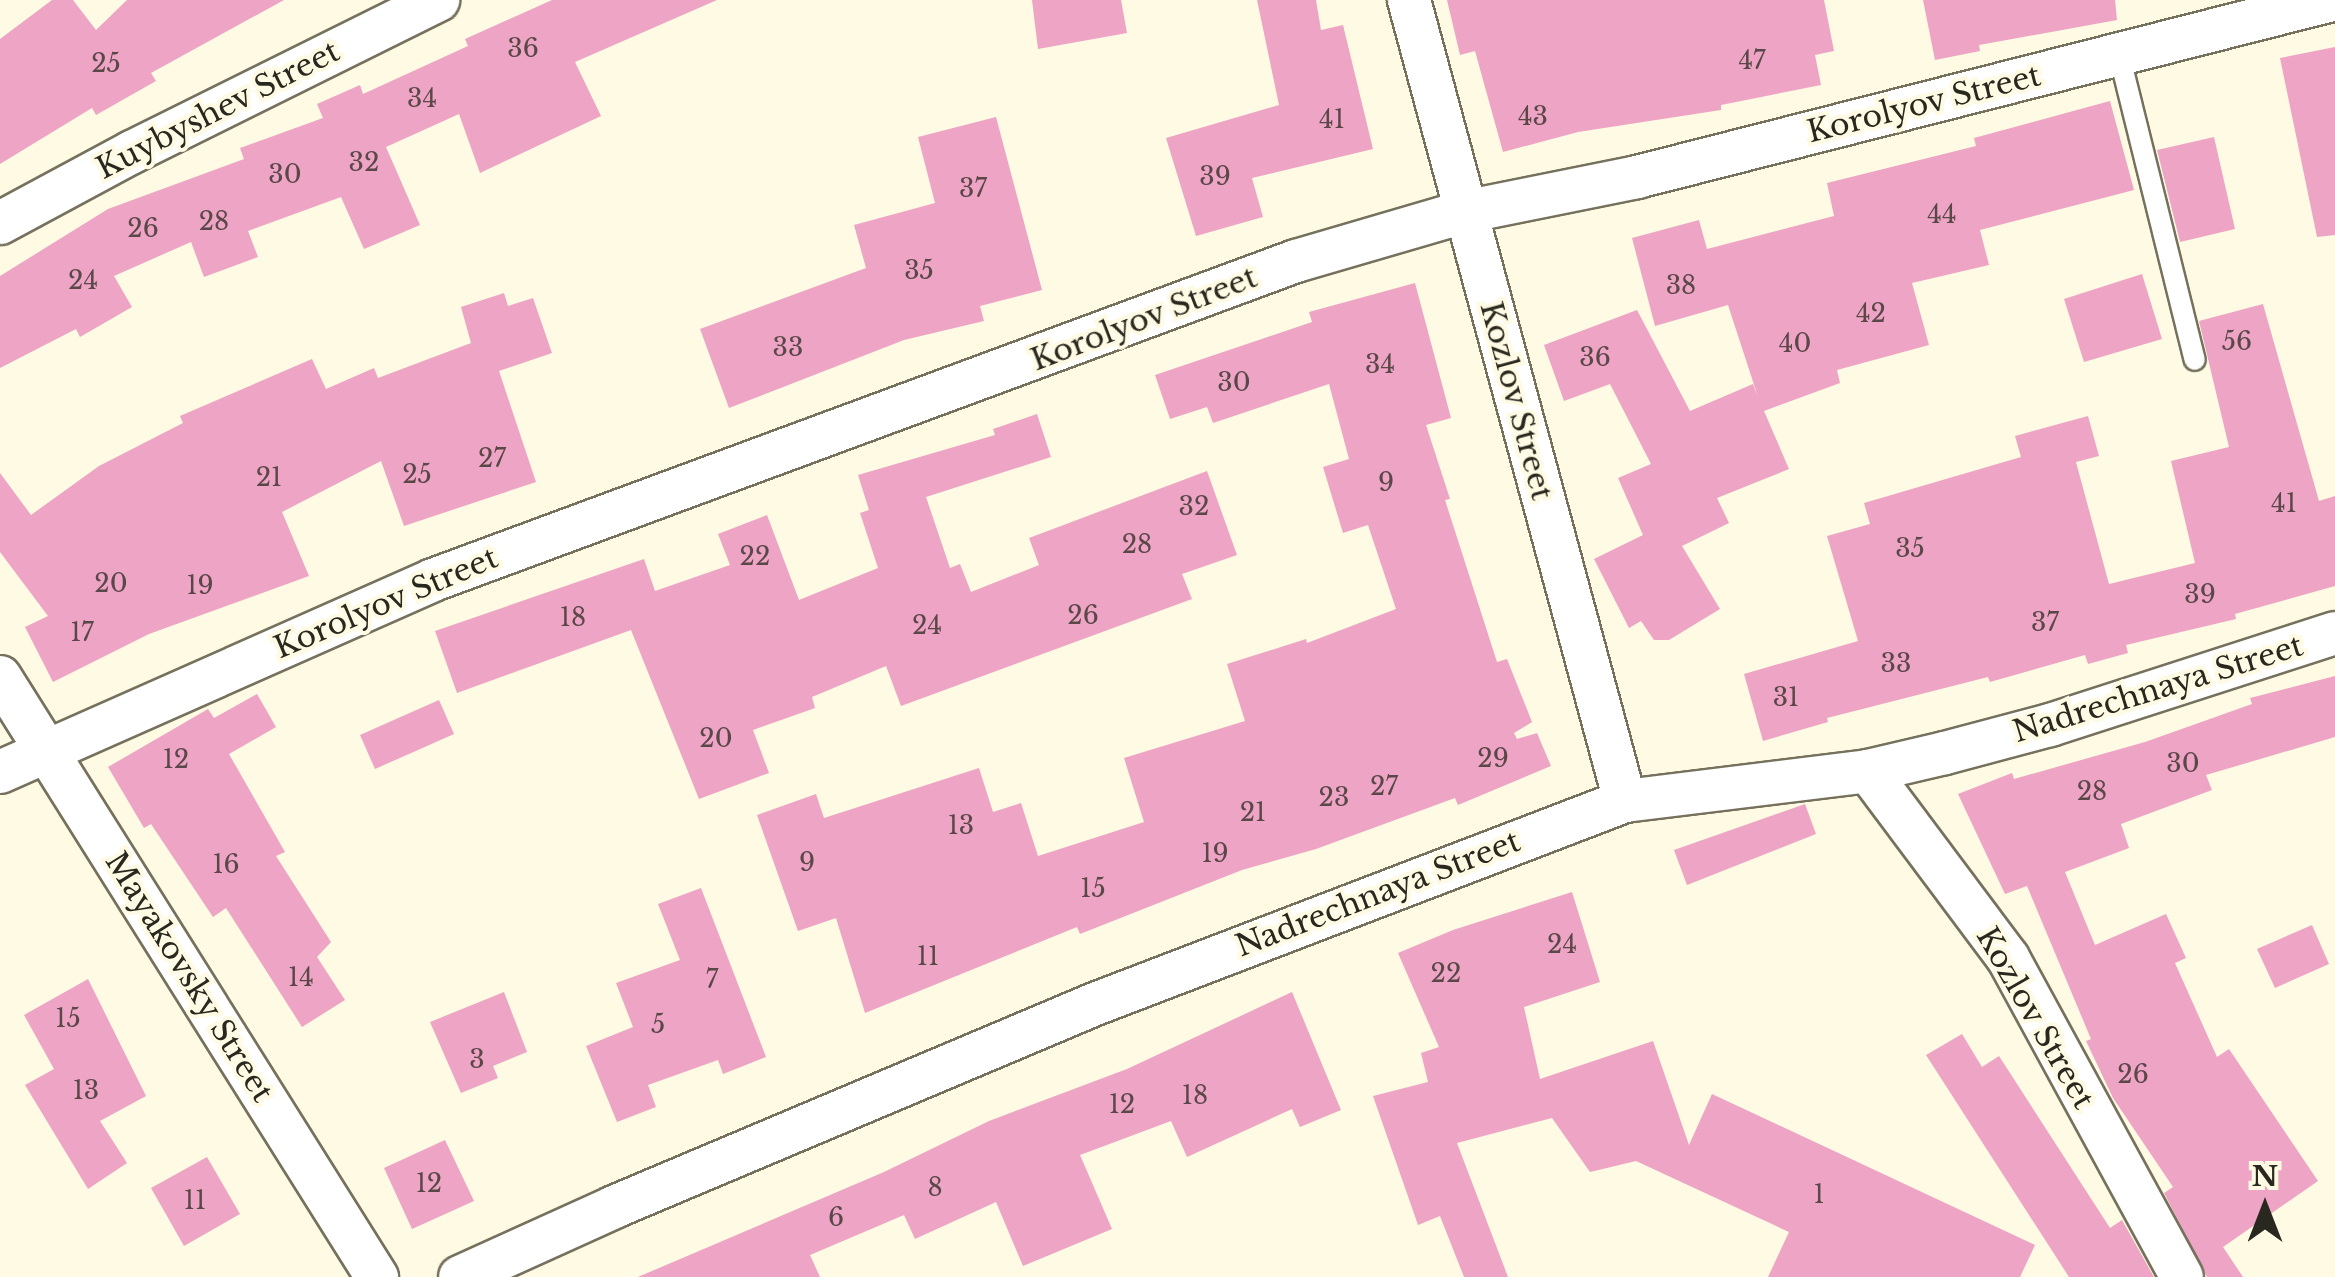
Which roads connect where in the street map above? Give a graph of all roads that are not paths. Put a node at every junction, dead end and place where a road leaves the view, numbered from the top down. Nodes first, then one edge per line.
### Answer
1 (438, 0) edge
2 (1409, 0) edge
3 (2332, 0) edge
4 (2119, 54) junction
5 (1464, 212) junction
6 (0, 223) edge
7 (2195, 360) dead end
8 (2335, 634) edge
9 (0, 678) edge
10 (47, 751) junction
11 (1868, 771) junction
12 (0, 772) edge
13 (1625, 801) junction
14 (377, 1277) edge
15 (460, 1277) edge
16 (2182, 1277) edge

1 - 6 street, Kuybyshev Street
2 - 5 street, Kozlov Street
3 - 4 street, Korolyov Street
4 - 5 street, Korolyov Street
4 - 7 lane
5 - 10 street, Korolyov Street
5 - 13 street, Kozlov Street
8 - 11 street, Nadrechnaya Street
9 - 10 street, Mayakovsky Street
10 - 12 street, Korolyov Street
10 - 14 street, Mayakovsky Street
11 - 13 street, Nadrechnaya Street
11 - 16 street, Kozlov Street
13 - 15 street, Nadrechnaya Street

